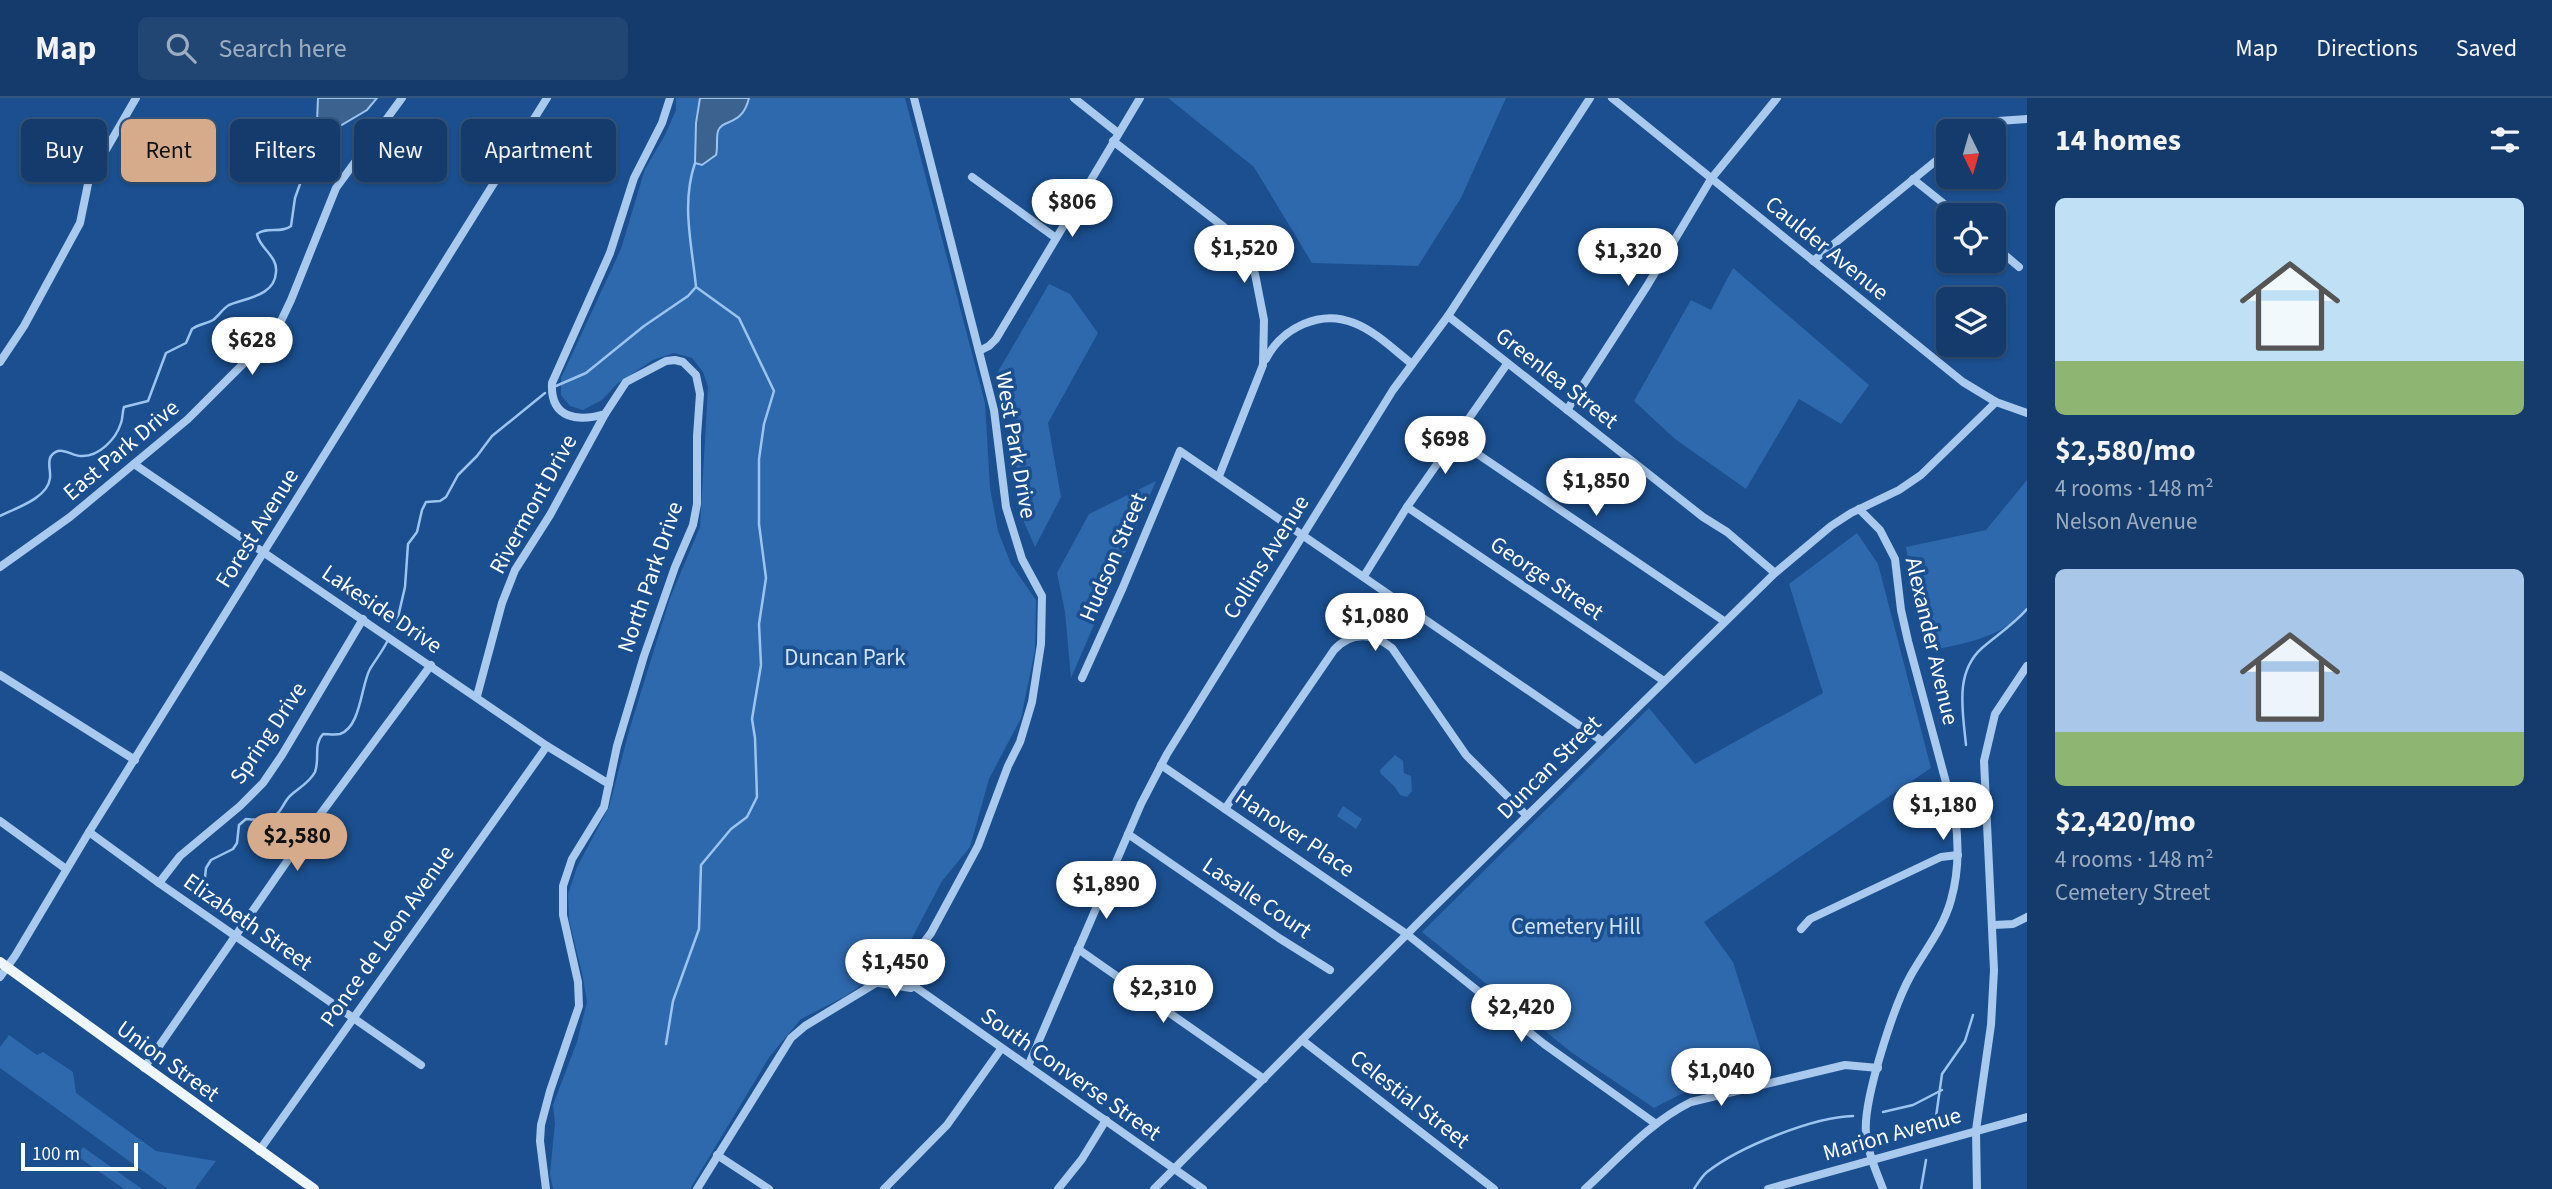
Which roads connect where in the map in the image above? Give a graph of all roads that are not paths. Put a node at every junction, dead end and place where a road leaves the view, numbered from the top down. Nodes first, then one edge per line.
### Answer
1 (136, 98) edge
2 (402, 98) edge
3 (547, 98) edge
4 (670, 98) edge
5 (914, 98) edge
6 (1074, 98) edge
7 (1140, 98) edge
8 (1590, 98) edge
9 (1612, 98) edge
10 (1777, 98) edge
11 (2027, 118) edge
12 (2006, 120) edge
13 (1116, 137) junction
14 (1936, 161) edge
15 (972, 177) dead end
16 (1711, 179) junction
17 (1913, 179) junction
18 (1943, 203) edge
19 (1056, 238) junction
20 (2006, 256) edge
21 (1813, 261) junction
22 (2019, 267) dead end
23 (1448, 316) junction
24 (979, 351) junction
25 (0, 362) edge
26 (1507, 363) junction
27 (1412, 364) junction
28 (1263, 365) junction
29 (1996, 402) junction
30 (1567, 410) junction
31 (2027, 413) edge
32 (605, 414) junction
33 (1454, 438) junction
34 (134, 464) junction
35 (1219, 476) junction
36 (1407, 507) junction
37 (1859, 509) junction
38 (1303, 534) junction
39 (265, 552) junction
40 (0, 567) edge
41 (1775, 573) junction
42 (1364, 576) junction
43 (363, 619) junction
44 (1724, 621) junction
45 (431, 665) junction
46 (2027, 666) edge
47 (0, 676) edge
48 (1082, 678) dead end
49 (1664, 681) junction
50 (477, 696) junction
51 (1602, 741) junction
52 (547, 746) junction
53 (135, 760) junction
54 (1161, 765) junction
55 (609, 784) junction
56 (1226, 809) junction
57 (1527, 816) junction
58 (0, 821) edge
59 (89, 832) junction
60 (1128, 834) junction
61 (1958, 855) junction
62 (66, 869) junction
63 (159, 883) junction
64 (2027, 917) edge
65 (1994, 925) junction
66 (1801, 929) dead end
67 (1408, 934) junction
68 (235, 936) junction
69 (1078, 949) junction
70 (913, 957) junction
71 (4, 965) edge
72 (1331, 970) dead end
73 (894, 972) junction
74 (0, 977) edge
75 (878, 983) junction
76 (917, 990) junction
77 (352, 1018) junction
78 (1302, 1040) junction
79 (1001, 1049) junction
80 (421, 1065) dead end
81 (1028, 1066) junction
82 (144, 1068) junction
83 (1878, 1068) junction
84 (1264, 1079) junction
85 (2027, 1116) edge
86 (1106, 1120) junction
87 (1657, 1124) junction
88 (1976, 1130) junction
89 (259, 1151) junction
90 (716, 1155) junction
91 (1872, 1159) junction
92 (1174, 1169) junction
93 (314, 1189) edge
94 (546, 1189) edge
95 (697, 1189) edge
96 (769, 1189) edge
97 (884, 1189) edge
98 (1058, 1189) edge
99 (1154, 1189) edge
100 (1203, 1189) edge
101 (1494, 1189) edge
102 (1585, 1189) edge
103 (1768, 1189) edge
104 (1883, 1189) edge
105 (1977, 1189) edge

1 - 25 street
2 - 34 street, East Park Drive
3 - 39 street, Forest Avenue
4 - 32 street
5 - 24 street, West Park Drive
6 - 13 street
7 - 13 street
8 - 23 street, Collins Avenue
9 - 16 street, Caulder Avenue
10 - 16 street
11 - 12 street
13 - 19 street
13 - 28 street
14 - 17 street
15 - 19 street
16 - 21 street, Caulder Avenue
16 - 30 street
17 - 18 street
17 - 21 street
19 - 24 street
20 - 22 street
21 - 29 street, Caulder Avenue
23 - 26 street, Greenlea Street
23 - 27 street, Collins Avenue
24 - 70 street, West Park Drive
26 - 30 street, Greenlea Street
26 - 33 street
27 - 28 street
27 - 38 street, Collins Avenue
28 - 35 street
29 - 31 street, Caulder Avenue
29 - 37 street, Duncan Street
30 - 41 street, Greenlea Street
32 - 50 street, Rivermont Drive
32 - 55 street, North Park Drive
33 - 36 street
33 - 44 street
34 - 39 street, Lakeside Drive
34 - 40 street, East Park Drive
35 - 38 street
35 - 48 street, Hudson Street
36 - 42 street
36 - 49 street, George Street
37 - 41 street, Duncan Street
37 - 61 street, Alexander Avenue
38 - 42 street
38 - 54 street, Collins Avenue
39 - 43 street, Lakeside Drive
39 - 53 street, Forest Avenue
41 - 44 street, Duncan Street
42 - 51 street
43 - 45 street, Lakeside Drive
43 - 63 street, Spring Drive
44 - 49 street, Duncan Street
45 - 50 street, Lakeside Drive
45 - 68 street
46 - 65 street
47 - 53 street
49 - 51 street, Duncan Street
50 - 52 street, Lakeside Drive
51 - 57 street, Duncan Street
52 - 55 street, Lakeside Drive
52 - 77 street, Ponce de Leon Avenue
53 - 59 street, Forest Avenue
54 - 56 street, Hanover Place
54 - 60 street, Collins Avenue
55 - 94 street, North Park Drive
56 - 57 street
56 - 67 street, Hanover Place
57 - 67 street, Duncan Street
58 - 62 street
59 - 62 street, Forest Avenue
59 - 63 street, Elizabeth Street
60 - 69 street, Collins Avenue
60 - 72 street, Lasalle Court
61 - 66 street
61 - 83 street, Alexander Avenue
62 - 71 street, Forest Avenue
63 - 68 street, Elizabeth Street
64 - 65 street
65 - 88 street
67 - 78 street, Duncan Street
67 - 87 street, Hanover Place
68 - 77 street, Elizabeth Street
68 - 82 street
69 - 81 street, Collins Avenue
69 - 84 street
70 - 73 street, West Park Drive
70 - 76 street
71 - 74 street, Forest Avenue
71 - 82 main road, Union Street
73 - 75 street, West Park Drive
73 - 76 street, South Converse Street
75 - 76 street, South Converse Street
75 - 90 street, West Park Drive
76 - 79 street, South Converse Street
77 - 80 street, Elizabeth Street
77 - 89 street, Ponce de Leon Avenue
78 - 84 street, Duncan Street
78 - 101 street, Celestial Street
79 - 81 street, South Converse Street
79 - 97 street
81 - 86 street, South Converse Street
82 - 89 main road, Union Street
83 - 87 street
83 - 91 street, Alexander Avenue
84 - 92 street, Duncan Street
85 - 88 street, Marion Avenue
86 - 92 street, South Converse Street
86 - 98 street
87 - 102 street
88 - 91 street, Marion Avenue
88 - 105 street
89 - 93 main road, Union Street
90 - 95 street, West Park Drive
90 - 96 street
91 - 103 street, Marion Avenue
91 - 104 street, Alexander Avenue
92 - 99 street, Duncan Street
92 - 100 street, South Converse Street

